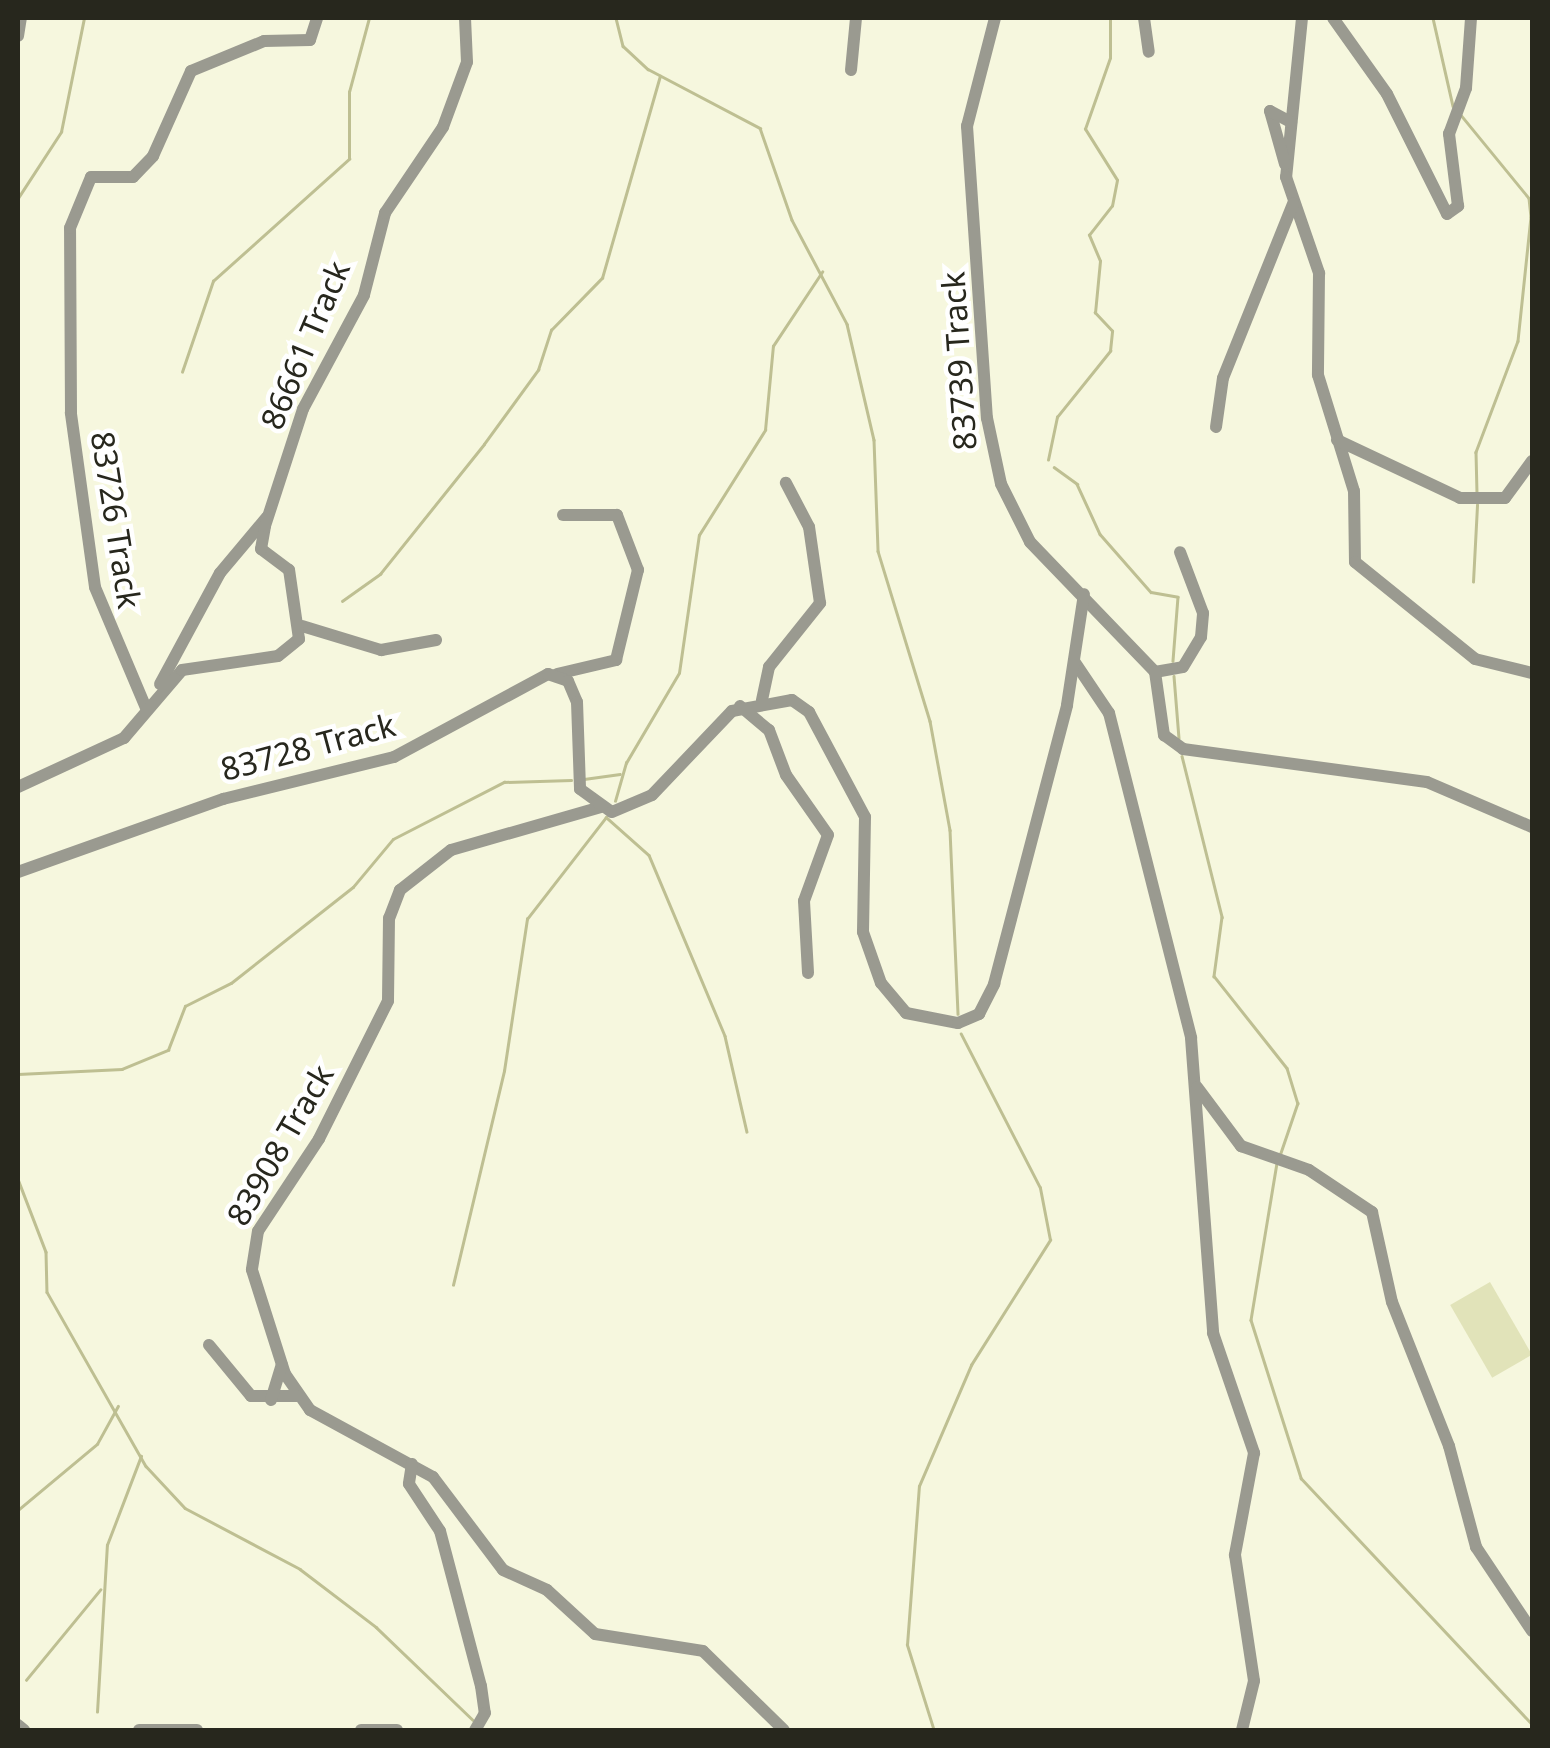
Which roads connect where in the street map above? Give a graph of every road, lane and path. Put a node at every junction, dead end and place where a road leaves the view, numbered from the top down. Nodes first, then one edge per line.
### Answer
1 (20, 18) edge
2 (318, 18) edge
3 (465, 18) edge
4 (856, 18) edge
5 (994, 18) edge
6 (1144, 18) edge
7 (1302, 18) edge
8 (1333, 18) edge
9 (1471, 18) edge
10 (18, 36) edge
11 (1150, 52) dead end
12 (852, 70) dead end
13 (1291, 122) junction
14 (1286, 168) junction
15 (1293, 204) junction
16 (1216, 427) dead end
17 (1336, 440) junction
18 (1532, 461) edge
19 (786, 483) dead end
20 (563, 515) dead end
21 (268, 516) junction
22 (1180, 552) dead end
23 (1084, 594) junction
24 (302, 626) junction
25 (436, 640) dead end
26 (1074, 661) junction
27 (1155, 672) junction
28 (1532, 673) edge
29 (555, 674) junction
30 (160, 689) junction
31 (762, 700) junction
32 (740, 706) junction
33 (146, 708) junction
34 (18, 787) edge
35 (600, 808) junction
36 (1532, 827) edge
37 (18, 872) edge
38 (808, 973) dead end
39 (1196, 1086) junction
40 (209, 1346) dead end
41 (282, 1365) junction
42 (297, 1396) junction
43 (272, 1400) junction
44 (412, 1464) junction
45 (1532, 1632) edge
46 (18, 1725) edge
47 (24, 1730) edge
48 (138, 1730) edge
49 (196, 1730) edge
50 (362, 1730) edge
51 (397, 1730) edge
52 (475, 1730) edge
53 (784, 1730) edge
54 (1242, 1730) edge

1 - 10 street
2 - 33 street, 83726 Track
3 - 21 street, 86661 Track
4 - 12 street
5 - 23 street, 83739 Track
6 - 11 street
7 - 13 street
8 - 9 street
13 - 14 street
13 - 14 street
14 - 15 street
15 - 16 street
15 - 17 street
17 - 18 street
17 - 28 street
19 - 31 street
20 - 29 street, 83728 Track
21 - 24 street, 86661 Track
21 - 30 street
22 - 27 street
23 - 26 street
23 - 27 street, 83739 Track
24 - 25 street
24 - 30 street
26 - 31 street
26 - 39 street
27 - 36 street
29 - 35 street
29 - 37 street, 83728 Track
30 - 33 street
31 - 32 street
32 - 35 street
32 - 38 street
33 - 34 street
35 - 41 street, 83908 Track
39 - 45 street
39 - 54 street
40 - 43 street
41 - 42 street, 83908 Track
41 - 43 street
42 - 43 street
42 - 44 street
44 - 52 street
44 - 53 street
46 - 47 street
48 - 49 street
50 - 51 street

